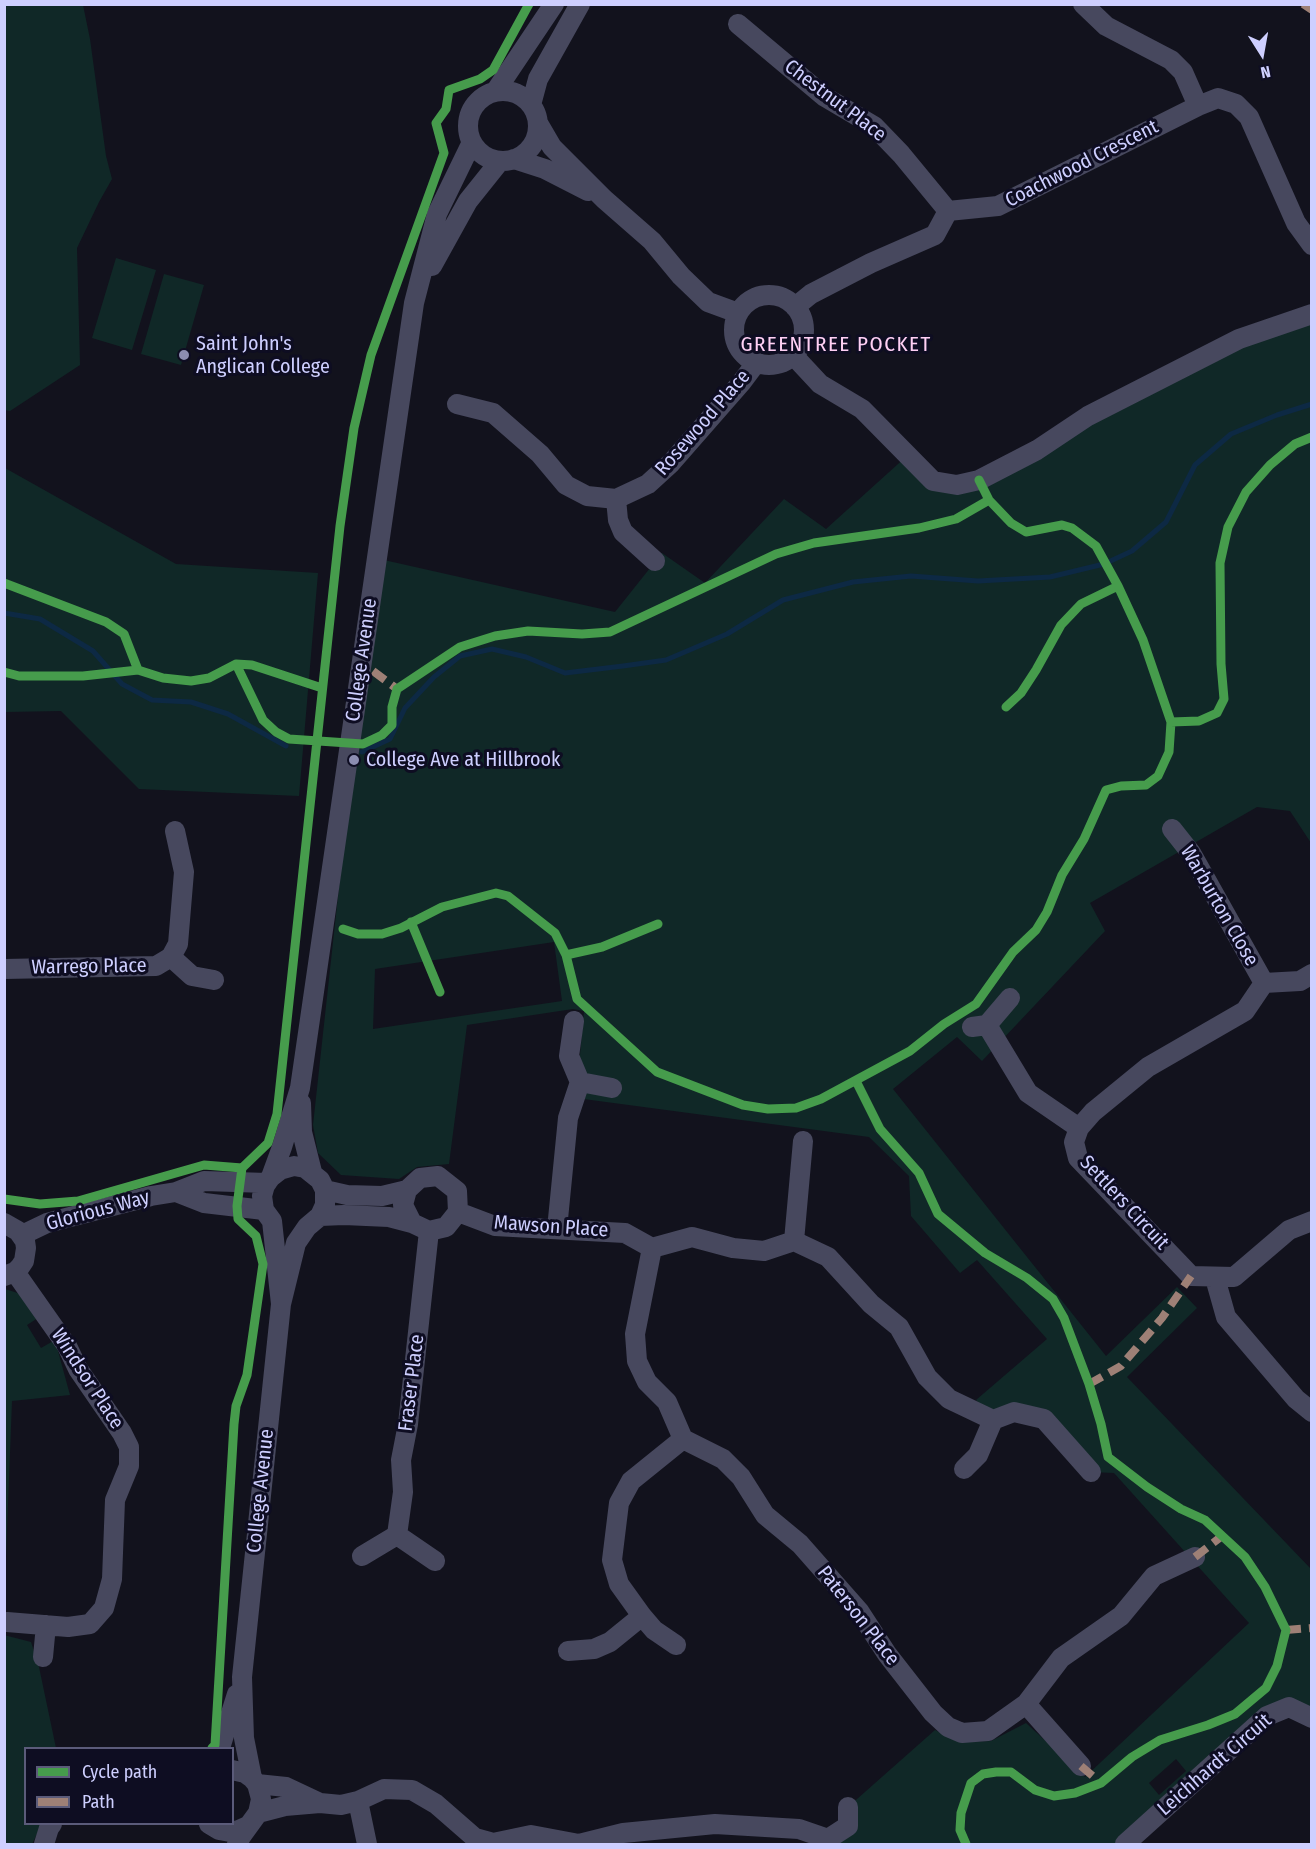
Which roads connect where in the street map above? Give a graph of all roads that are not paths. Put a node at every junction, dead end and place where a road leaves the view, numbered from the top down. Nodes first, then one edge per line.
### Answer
1 (554, 4) edge
2 (580, 4) edge
3 (1083, 4) edge
4 (738, 24) dead end
5 (495, 92) junction
6 (1198, 106) junction
7 (535, 114) junction
8 (472, 142) junction
9 (507, 160) junction
10 (604, 199) junction
11 (948, 211) junction
12 (1311, 245) edge
13 (414, 303) junction
14 (795, 307) junction
15 (738, 313) junction
16 (1311, 314) edge
17 (793, 355) junction
18 (756, 363) junction
19 (457, 404) dead end
20 (616, 499) junction
21 (655, 561) dead end
22 (1172, 829) dead end
23 (175, 831) dead end
24 (171, 957) junction
25 (4, 969) edge
26 (1311, 974) edge
27 (214, 980) dead end
28 (1264, 983) junction
29 (1010, 998) dead end
30 (574, 1021) dead end
31 (580, 1082) junction
32 (300, 1088) junction
33 (612, 1088) dead end
34 (1079, 1128) junction
35 (803, 1141) dead end
36 (312, 1172) junction
37 (269, 1180) junction
38 (325, 1190) junction
39 (406, 1190) junction
40 (176, 1192) junction
41 (458, 1212) junction
42 (268, 1215) junction
43 (314, 1221) junction
44 (1311, 1221) edge
45 (4, 1223) edge
46 (420, 1227) junction
47 (557, 1229) junction
48 (22, 1235) junction
49 (794, 1241) junction
50 (652, 1248) junction
51 (10, 1274) edge
52 (1215, 1278) junction
53 (281, 1304) junction
54 (1311, 1412) edge
55 (993, 1420) junction
56 (683, 1439) junction
57 (964, 1469) dead end
58 (1091, 1473) dead end
59 (397, 1535) junction
60 (362, 1556) dead end
61 (1195, 1557) dead end
62 (435, 1561) dead end
63 (642, 1616) junction
64 (8, 1622) dead end
65 (46, 1625) junction
66 (676, 1645) dead end
67 (568, 1651) dead end
68 (42, 1657) dead end
69 (242, 1677) junction
70 (1026, 1704) junction
71 (1311, 1718) edge
72 (221, 1747) edge
73 (1081, 1766) dead end
74 (234, 1770) edge
75 (254, 1781) junction
76 (358, 1801) junction
77 (320, 1803) junction
78 (848, 1807) dead end
79 (253, 1819) junction
80 (51, 1825) edge
81 (212, 1832) edge
82 (828, 1842) edge
83 (579, 1844) edge
84 (44, 1845) edge
85 (237, 1845) edge
86 (367, 1845) edge
87 (1125, 1845) edge

1 - 5 street, College Avenue
2 - 7 street, College Avenue
3 - 6 street
4 - 11 street, Chestnut Place
5 - 7 street
5 - 8 street, College Avenue
6 - 11 street, Coachwood Crescent
6 - 12 street, Coachwood Crescent
7 - 9 street, College Avenue
7 - 10 street
8 - 9 street
8 - 13 street, College Avenue
9 - 10 street
9 - 13 street, College Avenue
10 - 15 street
11 - 14 street
13 - 32 street, College Avenue
14 - 15 street
14 - 17 street
15 - 18 street
16 - 17 street
17 - 18 street
18 - 20 street, Rosewood Place
19 - 20 street
20 - 21 street
22 - 28 street, Warburton Close
23 - 24 street, Warrego Place
24 - 25 street, Warrego Place
24 - 27 street, Warrego Place
26 - 28 street
28 - 34 street, Settlers Circuit
29 - 34 street
30 - 31 street
31 - 33 street
31 - 47 street
32 - 36 street, College Avenue
32 - 37 street, College Avenue
34 - 52 street, Settlers Circuit
35 - 49 street
36 - 37 street
36 - 38 street, College Avenue
37 - 40 street, Glorious Way
37 - 42 street, College Avenue
38 - 39 street
38 - 43 street, College Avenue
39 - 41 street
39 - 46 street
40 - 42 street, Glorious Way
40 - 48 street, Glorious Way
41 - 46 street
41 - 47 street, Mawson Place
42 - 43 street
42 - 53 street, College Avenue
43 - 46 street
43 - 53 street, College Avenue
44 - 52 street, Settlers Circuit
45 - 48 street, Glorious Way
46 - 59 street, Fraser Place
47 - 50 street, Mawson Place
48 - 51 street, Glorious Way
49 - 50 street
49 - 55 street
50 - 56 street
51 - 65 street, Windsor Place
52 - 54 street
53 - 69 street, College Avenue
55 - 57 street
55 - 58 street
56 - 63 street
56 - 70 street, Paterson Place
59 - 60 street
59 - 62 street
61 - 70 street, Paterson Place
63 - 66 street
63 - 67 street
64 - 65 street, Windsor Place
65 - 68 street
69 - 72 street, College Avenue
69 - 75 street, College Avenue
70 - 73 street
71 - 87 street, Leichhardt Circuit
74 - 75 street
75 - 77 street
75 - 79 street, College Avenue
76 - 77 street
76 - 83 street
76 - 86 street
77 - 79 street
78 - 82 street
79 - 81 street
79 - 85 street
80 - 84 street
82 - 83 street

